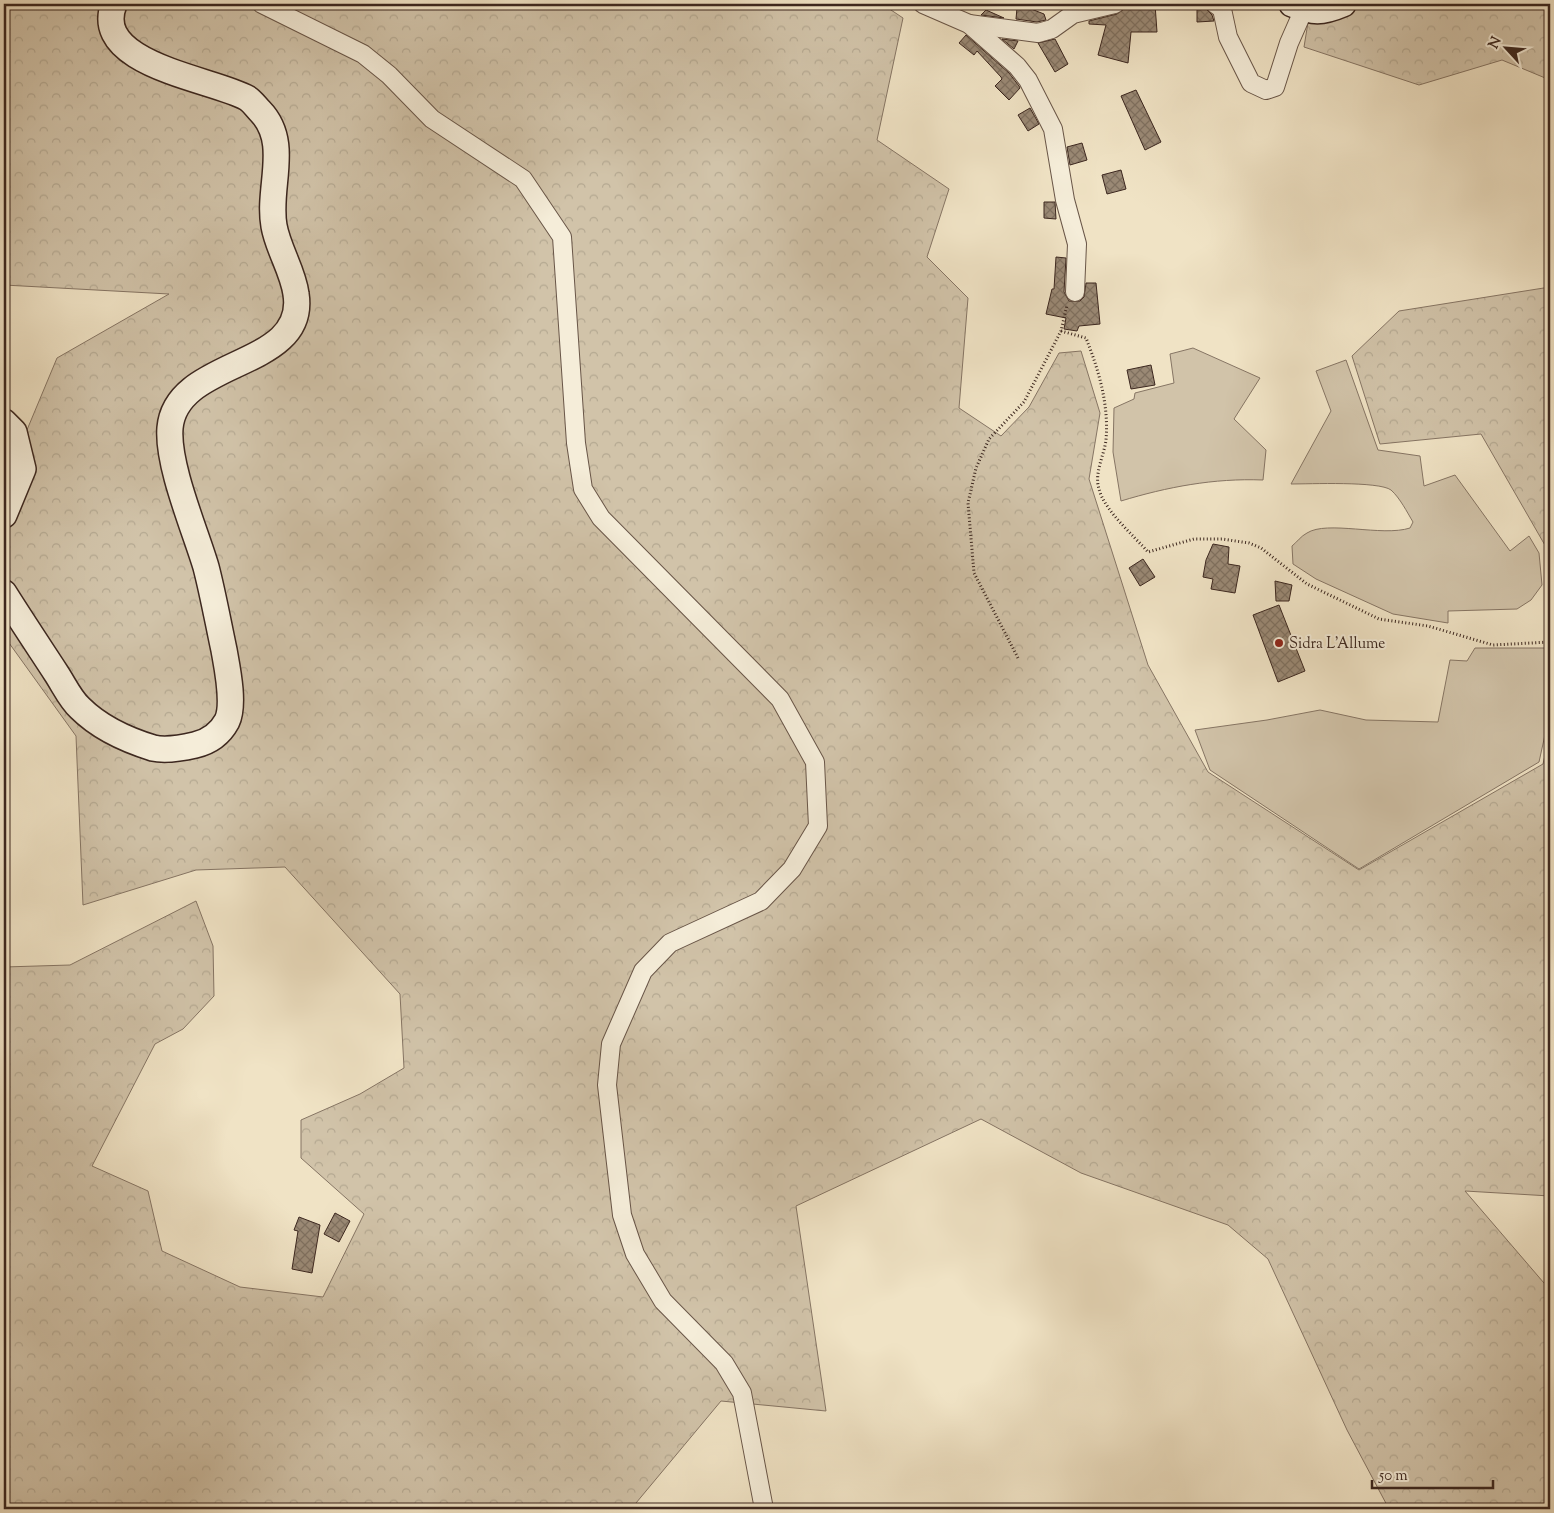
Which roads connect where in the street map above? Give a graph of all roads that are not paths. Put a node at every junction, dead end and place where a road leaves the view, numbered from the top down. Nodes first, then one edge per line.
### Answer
1 (114, 4) edge
2 (262, 4) edge
3 (922, 4) edge
4 (1115, 4) edge
5 (1215, 4) edge
6 (1343, 4) edge
7 (1298, 6) edge
8 (969, 24) junction
9 (1075, 292) road end
10 (4, 422) edge
11 (4, 515) edge
12 (4, 593) edge
13 (764, 1509) edge

1 - 12 street
2 - 13 street
3 - 8 street
4 - 8 street
5 - 7 street
6 - 7 street
8 - 9 street
10 - 11 street

